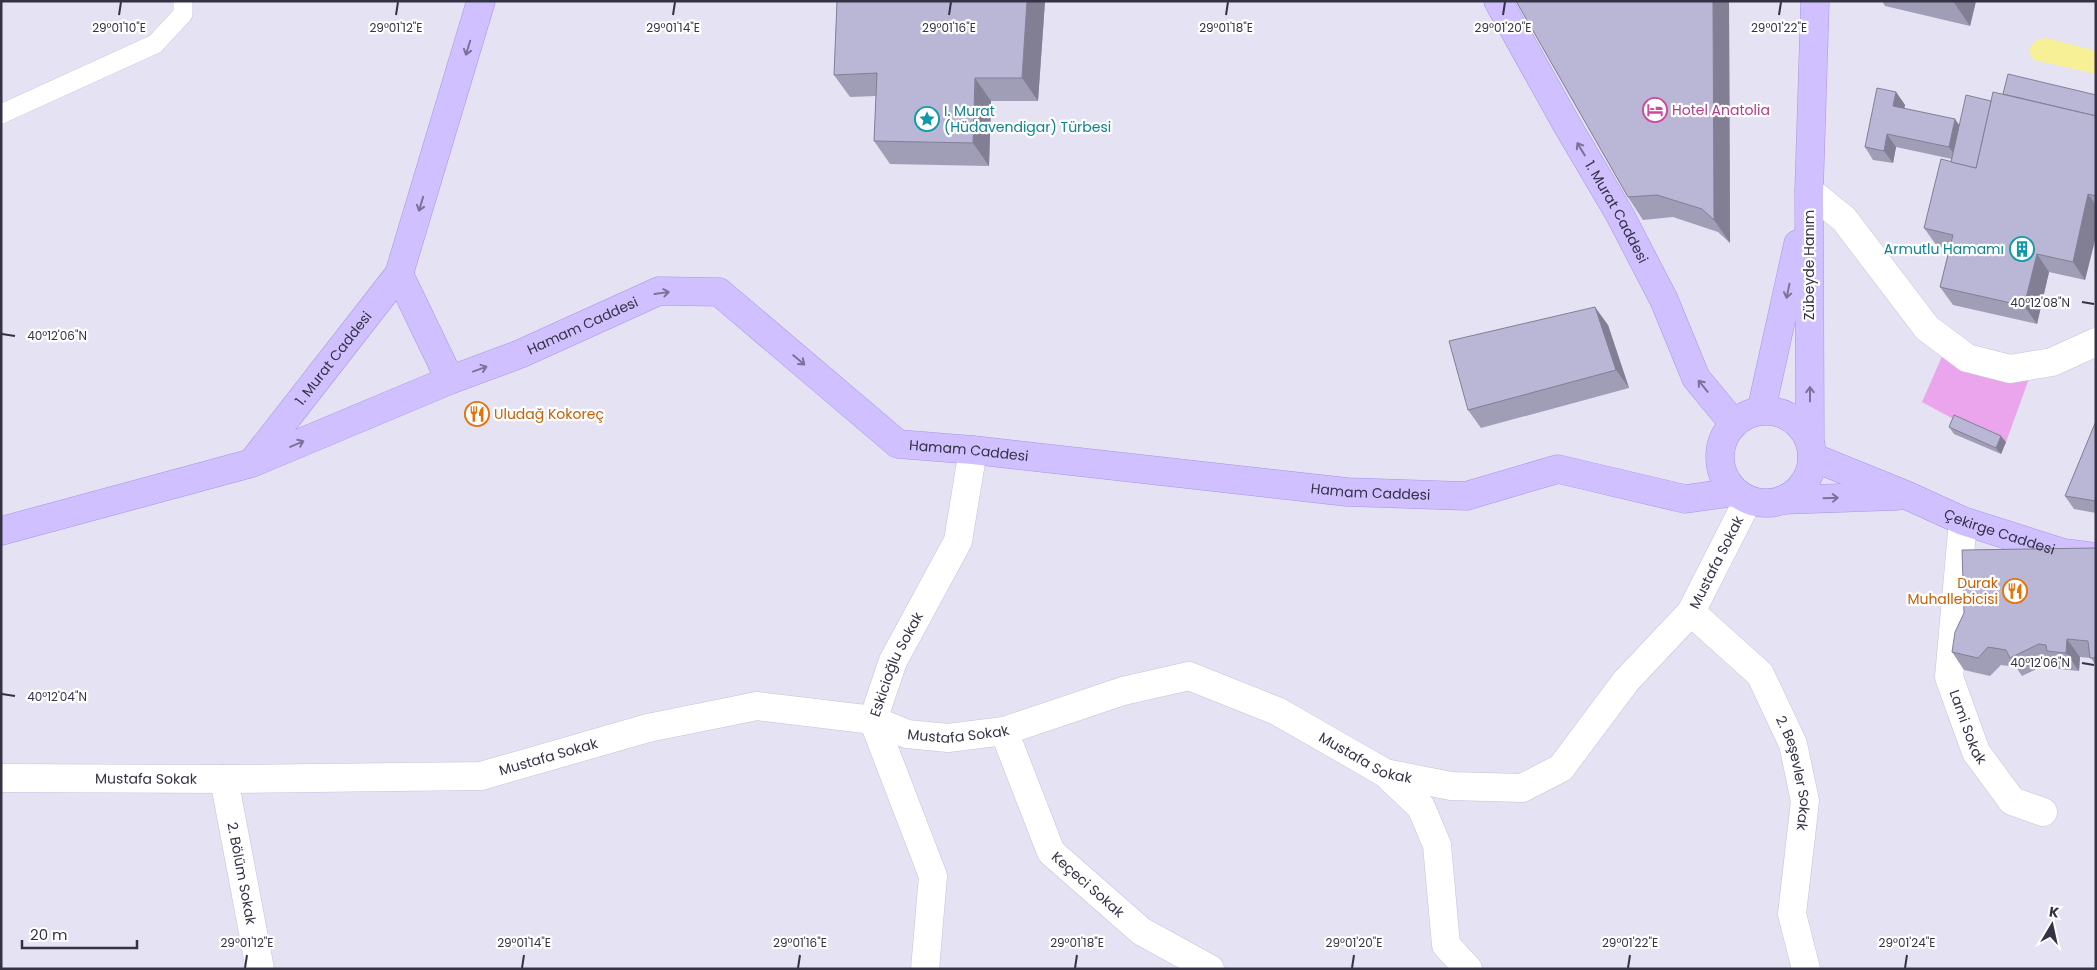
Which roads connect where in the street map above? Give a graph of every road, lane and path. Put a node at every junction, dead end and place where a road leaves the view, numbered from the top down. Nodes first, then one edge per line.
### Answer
1 (183, 1) edge
2 (482, 1) edge
3 (1498, 1) edge
4 (1815, 1) edge
5 (1, 114) edge
6 (1809, 192) junction
7 (399, 274) junction
8 (2096, 342) edge
9 (450, 380) junction
10 (1761, 411) junction
11 (1734, 424) junction
12 (973, 450) junction
13 (1811, 450) junction
14 (252, 463) junction
15 (1906, 495) junction
16 (1742, 496) junction
17 (1782, 500) junction
18 (1963, 521) junction
19 (1, 531) edge
20 (2096, 557) edge
21 (1691, 612) junction
22 (873, 720) junction
23 (1004, 731) junction
24 (1385, 773) junction
25 (1, 778) edge
26 (224, 779) junction
27 (2043, 812) dead end
28 (260, 969) edge
29 (925, 969) edge
30 (1210, 969) edge
31 (1468, 969) edge
32 (1806, 969) edge

1 - 5 lane
2 -> 7 main road, 1. Murat Caddesi
11 -> 3 main road, 1. Murat Caddesi
4 - 6 main road
6 - 8 street
6 -> 10 main road, Zübeyde Hanım
13 -> 6 main road, Zübeyde Hanım
7 - 9 main road
7 - 14 main road, 1. Murat Caddesi
9 -> 12 main road, Hamam Caddesi
14 -> 9 main road, Hamam Caddesi
10 - 11 main road
10 - 13 main road
11 - 16 main road
12 - 16 main road, Hamam Caddesi
12 - 22 street, Eskicioğlu Sokak
13 - 15 main road, Çekirge Caddesi
13 - 17 main road
14 - 19 main road
17 -> 15 main road, Çekirge Caddesi
15 - 18 main road, Çekirge Caddesi
16 - 17 main road
16 - 21 street, Mustafa Sokak
18 - 20 main road, Çekirge Caddesi
18 - 27 street, Lami Sokak
21 - 24 street, Mustafa Sokak
21 - 32 street, 2. Beşevler Sokak
22 - 23 street, Mustafa Sokak
22 - 26 street, Mustafa Sokak
22 - 29 street, Eskicioğlu Sokak
23 - 24 street, Mustafa Sokak
23 - 30 street, Keçeci Sokak
24 - 31 street
25 - 26 street, Mustafa Sokak
26 - 28 street, 2. Bölüm Sokak

